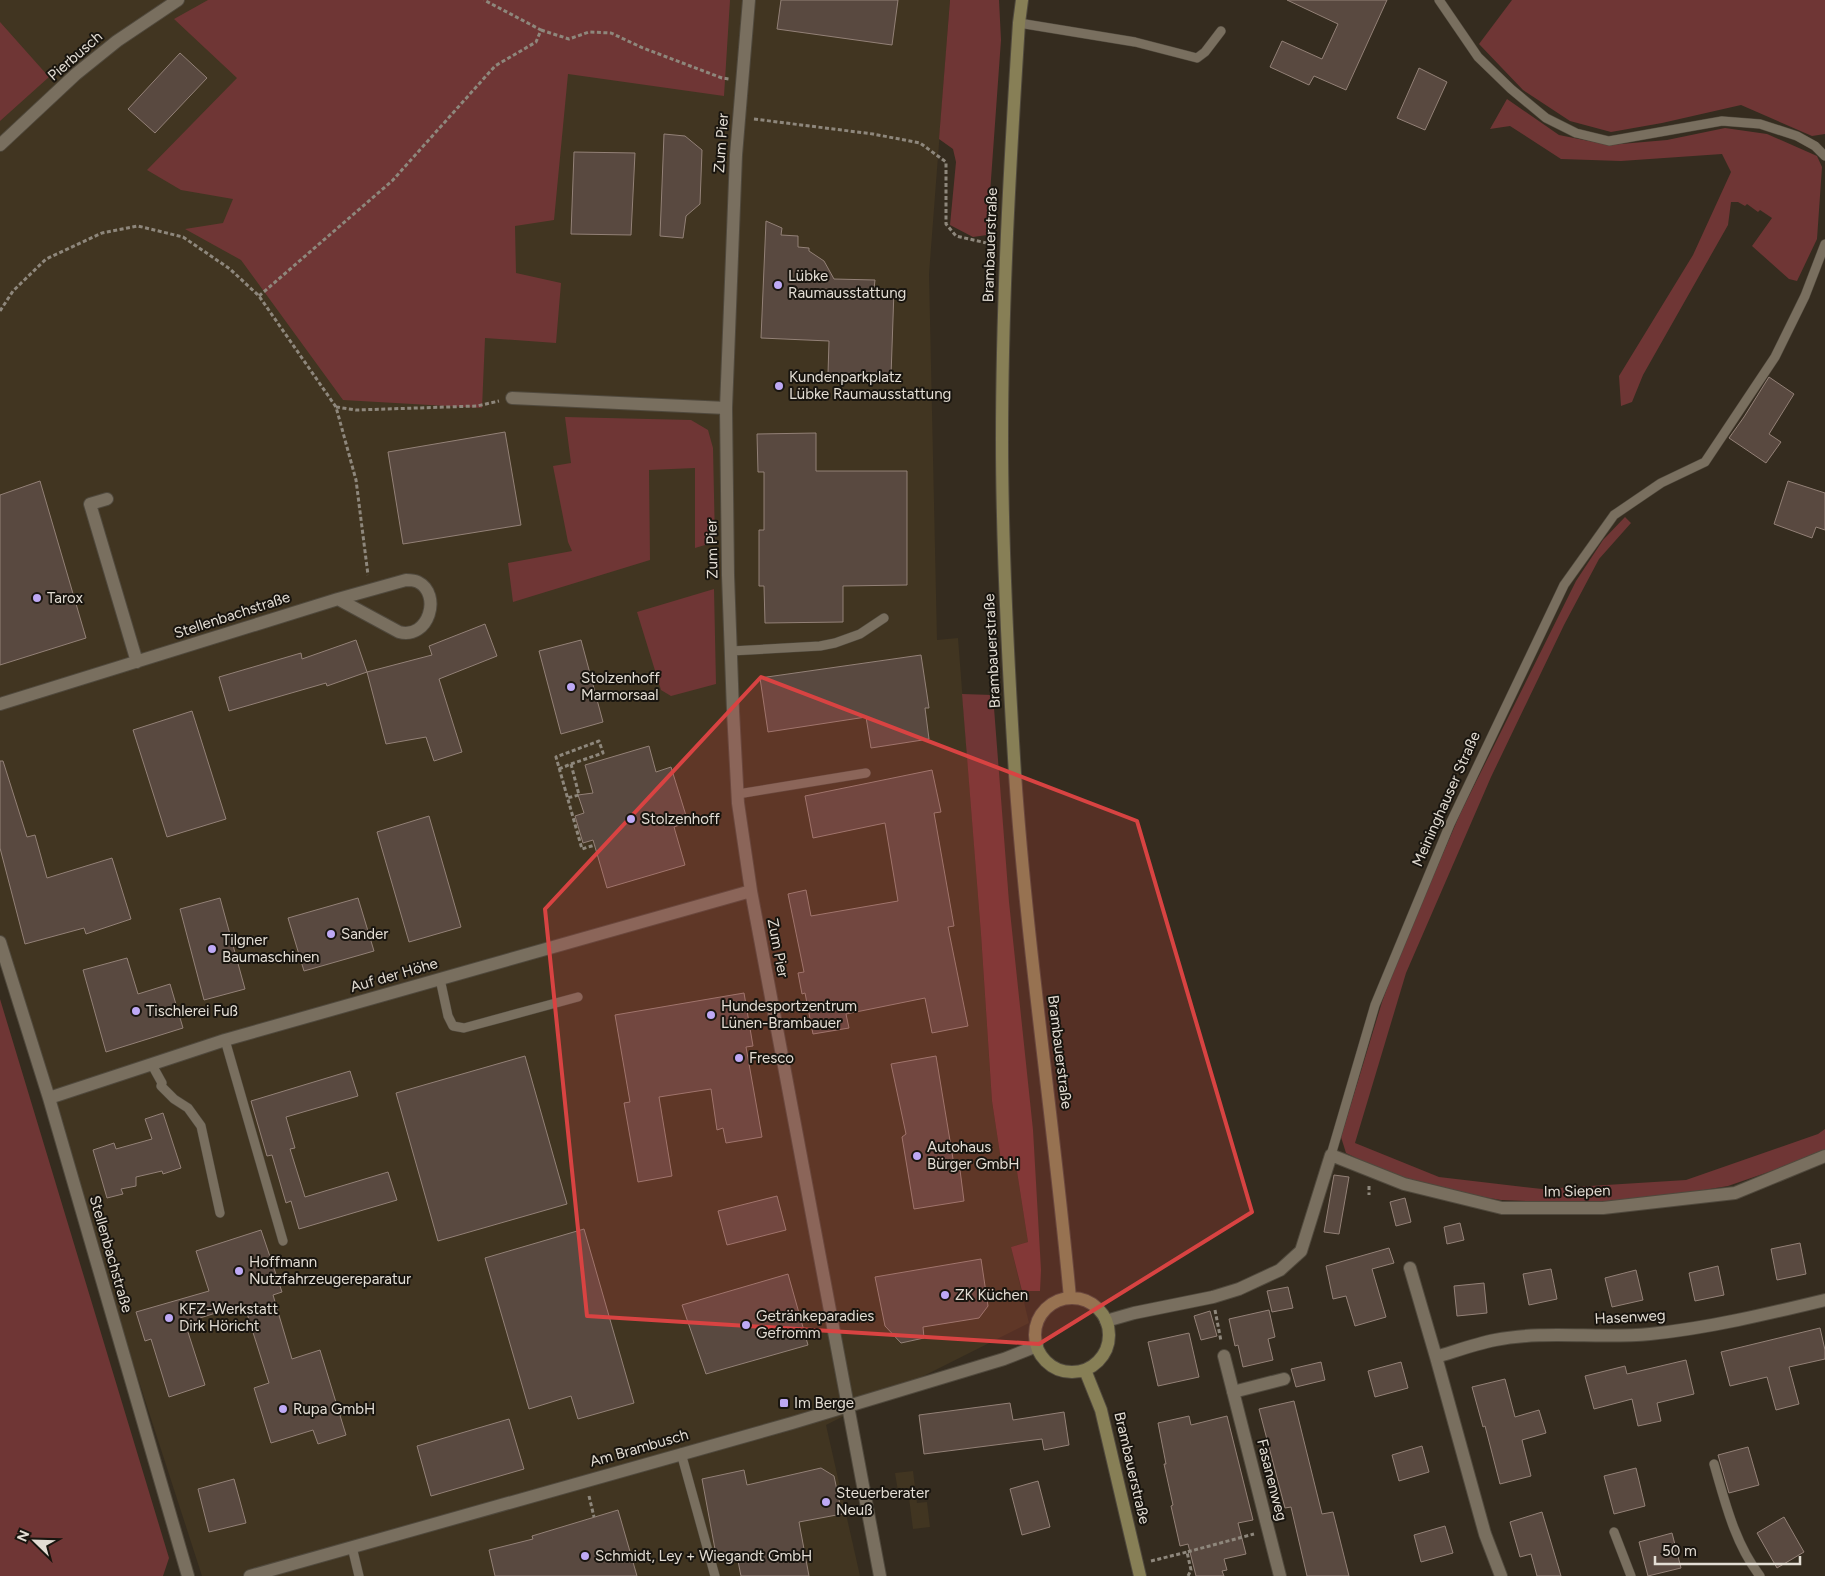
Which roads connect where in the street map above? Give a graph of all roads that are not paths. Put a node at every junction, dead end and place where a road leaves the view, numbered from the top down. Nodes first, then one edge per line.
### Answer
1 (178, 0) edge
2 (749, 0) edge
3 (1022, 0) edge
4 (1439, 0) edge
5 (1019, 23) junction
6 (1221, 31) dead end
7 (0, 145) edge
8 (1825, 156) edge
9 (1825, 244) edge
10 (512, 398) road end
11 (726, 408) junction
12 (107, 499) dead end
13 (338, 599) junction
14 (884, 618) dead end
15 (731, 651) junction
16 (137, 662) junction
17 (0, 704) edge
18 (866, 773) dead end
19 (738, 794) junction
20 (751, 891) junction
21 (0, 942) edge
22 (440, 979) junction
23 (578, 997) dead end
24 (225, 1040) junction
25 (152, 1065) junction
26 (49, 1098) junction
27 (1331, 1155) junction
28 (1825, 1156) edge
29 (220, 1213) dead end
30 (283, 1241) dead end
31 (1410, 1268) dead end
32 (1070, 1298) junction
33 (1825, 1300) edge
34 (1106, 1321) junction
35 (1036, 1346) junction
36 (1224, 1356) road end
37 (1436, 1357) junction
38 (1085, 1370) junction
39 (1284, 1378) dead end
40 (1233, 1392) junction
41 (847, 1405) junction
42 (681, 1453) junction
43 (1714, 1464) dead end
44 (1614, 1532) dead end
45 (352, 1547) junction
46 (1139, 1570) edge
47 (188, 1576) edge
48 (250, 1576) edge
49 (359, 1576) edge
50 (715, 1576) edge
51 (880, 1576) edge
52 (1280, 1576) edge
53 (1501, 1576) edge
54 (1631, 1576) edge
55 (1760, 1576) edge

1 - 7 street, Pierbusch
2 - 11 street, Zum Pier
3 - 5 main road, Brambauerstraße
4 - 8 lane
5 - 6 lane
5 - 32 main road, Brambauerstraße
9 - 27 lane, Meininghauser Straße
10 - 11 street
11 - 15 street, Zum Pier
12 - 16 street
13 - 13 street, Stellenbachstraße
13 - 16 street, Stellenbachstraße
14 - 15 lane
15 - 19 street, Zum Pier
16 - 17 street, Stellenbachstraße
18 - 19 lane
19 - 20 street, Zum Pier
20 - 22 street, Auf der Höhe
20 - 41 street, Zum Pier
21 - 26 street, Stellenbachstraße
22 - 23 lane
22 - 24 street, Auf der Höhe
24 - 25 street, Auf der Höhe
24 - 30 lane
25 - 26 street, Auf der Höhe
25 - 29 lane
26 - 47 street, Stellenbachstraße
27 - 28 street, Im Siepen
27 - 34 street, Meininghauser Straße
31 - 37 street
32 - 34 main road
32 - 35 main road
33 - 37 street, Hasenweg
34 - 38 main road
35 - 38 main road
35 - 41 street, Am Brambusch
36 - 40 street, Fasanenweg
37 - 53 street
38 - 46 main road, Brambauerstraße
39 - 40 street
40 - 52 street, Fasanenweg
41 - 42 street, Am Brambusch
41 - 51 street, Zum Pier
42 - 45 street, Am Brambusch
42 - 50 lane
43 - 55 lane
44 - 54 lane
45 - 48 street, Am Brambusch
45 - 49 lane

